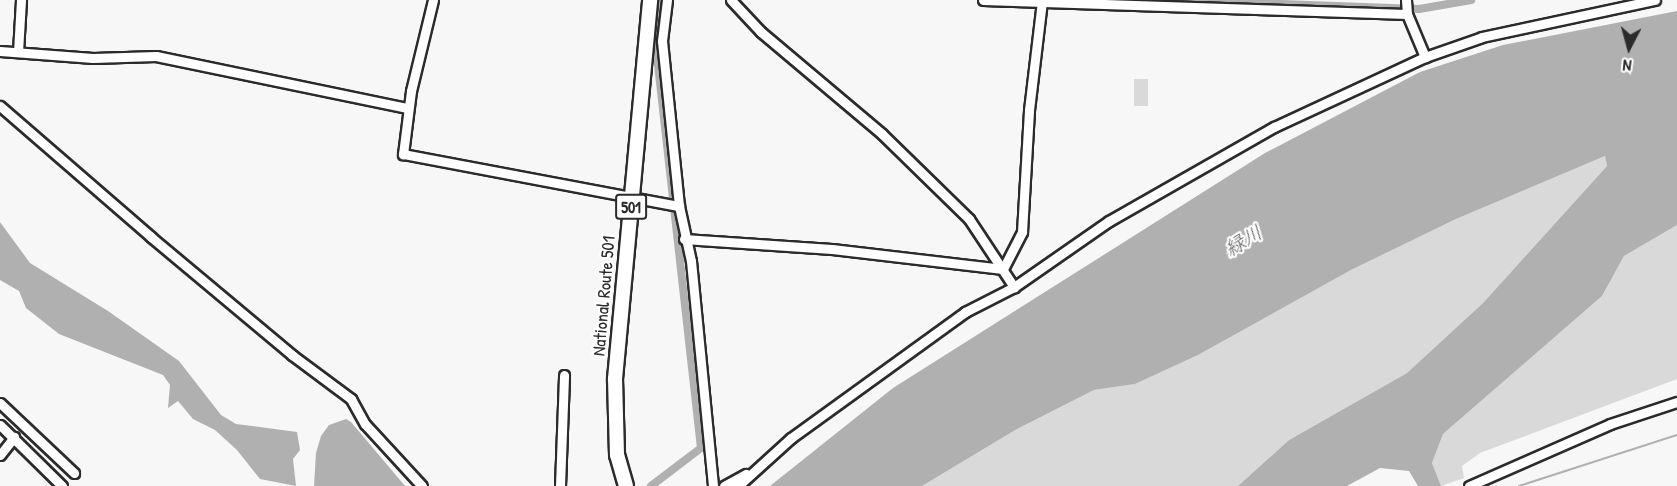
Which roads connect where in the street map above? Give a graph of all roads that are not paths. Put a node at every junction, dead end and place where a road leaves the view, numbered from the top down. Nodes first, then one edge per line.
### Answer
1 (21, 0) edge
2 (434, 0) edge
3 (650, 0) edge
4 (667, 0) edge
5 (731, 0) edge
6 (983, 0) edge
7 (1655, 0) edge
8 (1042, 2) junction
9 (1407, 7) edge
10 (0, 51) edge
11 (18, 52) junction
12 (1425, 57) junction
13 (0, 106) edge
14 (408, 108) junction
15 (632, 197) junction
16 (674, 205) junction
17 (684, 239) junction
18 (1003, 269) junction
19 (1014, 287) junction
20 (564, 375) dead end
21 (1677, 402) edge
22 (0, 403) edge
23 (0, 424) edge
24 (14, 436) junction
25 (0, 456) edge
26 (751, 472) junction
27 (74, 473) dead end
28 (62, 486) edge
29 (423, 486) edge
30 (560, 486) edge
31 (627, 486) edge
32 (713, 486) edge
33 (724, 486) edge
34 (738, 486) edge
35 (1469, 486) edge

1 - 11 street
2 - 14 street
3 - 15 highway, National Route 501 / 501
4 - 16 street
5 - 18 street
6 - 8 street
7 - 12 street
8 - 9 street
8 - 18 street
9 - 12 street
10 - 11 street
11 - 14 street
12 - 19 street
13 - 29 street
14 - 15 street
15 - 16 street
15 - 31 highway, National Route 501 / 501
16 - 17 street
17 - 18 street
17 - 32 street
18 - 19 street
19 - 26 street
20 - 30 street
21 - 35 street
22 - 27 street
23 - 24 street
24 - 25 street
24 - 28 street
26 - 33 street
26 - 34 street

